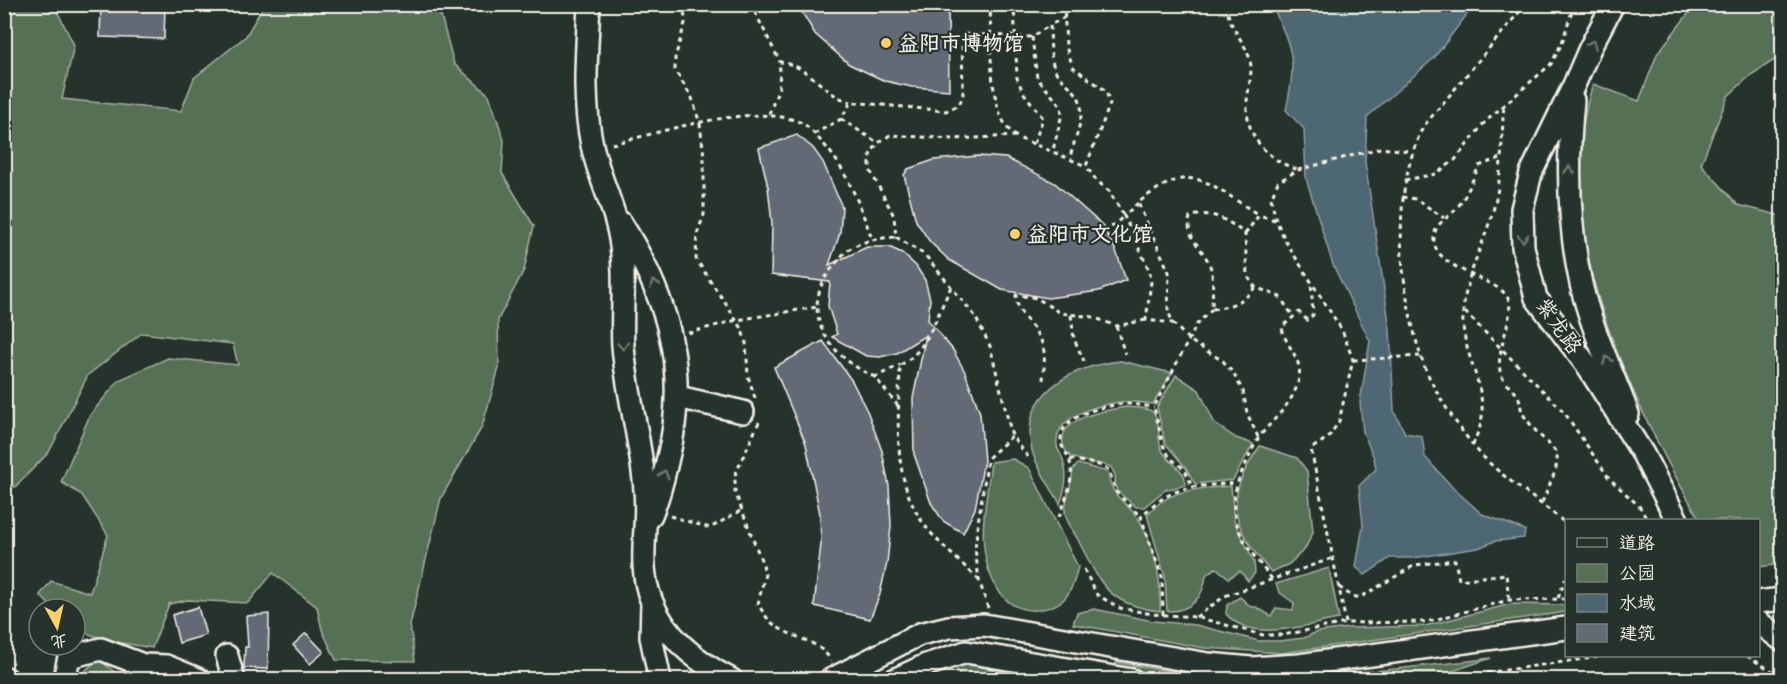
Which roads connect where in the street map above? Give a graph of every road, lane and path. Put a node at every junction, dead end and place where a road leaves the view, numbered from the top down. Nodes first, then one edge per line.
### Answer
1 (684, 4) edge
2 (752, 4) edge
3 (990, 4) edge
4 (1014, 4) edge
5 (1064, 4) edge
6 (1227, 4) edge
7 (1526, 4) edge
8 (1574, 4) edge
9 (1613, 4) edge
10 (588, 5) edge
11 (1065, 17) junction
12 (1050, 25) junction
13 (992, 36) junction
14 (1032, 37) junction
15 (1014, 38) junction
16 (780, 62) junction
17 (1574, 85) junction
18 (851, 102) junction
19 (1504, 104) junction
20 (769, 114) junction
21 (841, 119) junction
22 (700, 124) junction
23 (814, 134) junction
24 (1016, 136) junction
25 (878, 143) junction
26 (612, 144) dead end
27 (1034, 144) junction
28 (1052, 150) junction
29 (1412, 150) junction
30 (1070, 157) junction
31 (1500, 158) junction
32 (1086, 166) junction
33 (1298, 170) junction
34 (1405, 180) junction
35 (1402, 197) junction
36 (1138, 202) junction
37 (610, 205) junction
38 (1259, 215) junction
39 (1124, 216) junction
40 (1444, 218) junction
41 (1276, 220) junction
42 (1107, 231) dead end
43 (1245, 234) junction
44 (896, 237) junction
45 (872, 239) junction
46 (1468, 274) junction
47 (1310, 280) junction
48 (951, 287) junction
49 (1255, 287) junction
50 (817, 307) junction
51 (1212, 309) junction
52 (1463, 310) junction
53 (1071, 315) junction
54 (1293, 316) junction
55 (737, 320) junction
56 (1146, 320) junction
57 (1173, 323) junction
58 (1116, 326) junction
59 (687, 333) dead end
60 (1189, 340) junction
61 (1499, 349) junction
62 (1125, 354) dead end
63 (1420, 356) junction
64 (1353, 360) junction
65 (1083, 361) dead end
66 (900, 365) junction
67 (875, 377) junction
68 (1043, 380) dead end
69 (678, 397) junction
70 (899, 407) junction
71 (1154, 407) junction
72 (754, 411) junction
73 (1615, 411) junction
74 (1012, 436) junction
75 (1258, 437) junction
76 (1473, 445) junction
77 (1643, 454) junction
78 (1029, 458) dead end
79 (1070, 459) junction
80 (1235, 483) junction
81 (1191, 488) junction
82 (1542, 502) junction
83 (740, 512) junction
84 (670, 516) dead end
85 (1059, 517) dead end
86 (1141, 517) junction
87 (1646, 519) edge
88 (1664, 519) edge
89 (1676, 519) edge
90 (1565, 523) edge
91 (644, 529) junction
92 (1333, 558) junction
93 (1084, 569) dead end
94 (1272, 579) junction
95 (979, 580) junction
96 (1565, 580) edge
97 (1339, 587) junction
98 (1558, 598) junction
99 (1782, 598) edge
100 (1565, 599) edge
101 (1509, 600) junction
102 (1760, 602) edge
103 (652, 603) junction
104 (989, 609) dead end
105 (1164, 615) junction
106 (1196, 617) junction
107 (1346, 623) junction
108 (1760, 624) edge
109 (1565, 628) edge
110 (1782, 640) edge
111 (1097, 644) junction
112 (227, 656) dead end
113 (1599, 657) edge
114 (1749, 657) edge
115 (830, 670) edge
116 (1094, 671) junction
117 (4, 677) edge
118 (716, 677) edge
119 (1782, 677) edge
120 (8, 680) edge
121 (64, 680) edge
122 (200, 680) edge
123 (234, 680) edge
124 (660, 680) edge
125 (894, 680) edge
126 (1132, 680) edge
127 (1470, 680) edge

1 - 22 path
2 - 16 path
3 - 13 path
4 - 15 path
5 - 11 path
6 - 33 path
7 - 29 path
8 - 19 path
17 -> 9 street, 紫龙路
10 - 37 street
11 - 12 path
11 - 32 path
12 - 14 path
12 - 30 path
13 - 15 path
13 - 18 path
13 - 24 path
14 - 15 path
14 - 28 path
15 - 27 path
16 - 18 path
16 - 20 path
17 -> 73 street, 紫龙路
77 -> 17 street, 紫龙路
18 - 21 path
19 - 31 path
19 - 34 path
20 - 22 path
20 - 23 path
21 - 23 path
21 - 25 path
22 - 26 path
22 - 55 path
23 - 45 path
24 - 25 path
24 - 27 path
25 - 44 path
27 - 28 path
28 - 30 path
29 - 33 path
29 - 34 path
30 - 32 path
31 - 40 path
31 - 46 path
32 - 39 path
33 - 41 path
34 - 35 path
35 - 40 path
35 - 63 path
36 - 38 path
36 - 39 path
36 - 57 path
69 -> 37 street
37 -> 91 street
38 - 41 path
38 - 43 path
39 - 42 path
39 - 56 path
40 - 46 path
41 - 47 path
43 - 49 path
43 - 51 path
44 - 45 path
44 - 48 path
45 - 50 path
46 - 52 path
46 - 61 path
47 - 54 path
47 - 64 path
48 - 66 path
48 - 74 path
49 - 51 path
49 - 54 path
50 - 55 path
50 - 67 path
51 - 60 path
52 - 61 path
52 - 76 path
53 - 58 path
53 - 65 path
53 - 68 path
54 - 75 path
55 - 59 path
55 - 72 path
56 - 57 path
56 - 58 path
57 - 60 path
58 - 62 path
60 - 71 path
60 - 75 path
61 - 82 path
61 - 87 path
63 - 64 path
63 - 76 path
64 - 92 path
66 - 67 path
66 - 70 path
67 - 70 path
69 - 72 street
91 -> 69 street
70 - 95 path
71 - 79 path
71 - 81 path
72 - 83 path
73 - 77 street, 紫龙路
73 - 88 street
74 - 78 path
74 - 95 path
75 - 80 path
76 - 82 path
77 - 89 street, 紫龙路
79 - 85 path
79 - 86 path
80 - 81 path
80 - 94 path
81 - 86 path
82 - 90 path
83 - 84 path
83 - 115 path
86 - 105 path
91 - 103 street
92 - 94 path
92 - 97 path
93 - 105 path
94 - 106 path
95 - 104 path
96 - 98 path
97 - 101 path
97 - 107 path
98 - 100 path
98 - 101 path
99 - 102 street
101 - 107 path
103 - 118 street
103 - 124 street
105 - 106 path
106 - 107 path
108 - 110 street
109 - 111 street
111 - 115 street
111 - 116 street
112 - 123 street
113 - 127 path
114 - 119 path
116 - 125 street
116 - 126 street
117 - 120 street
121 - 122 street

